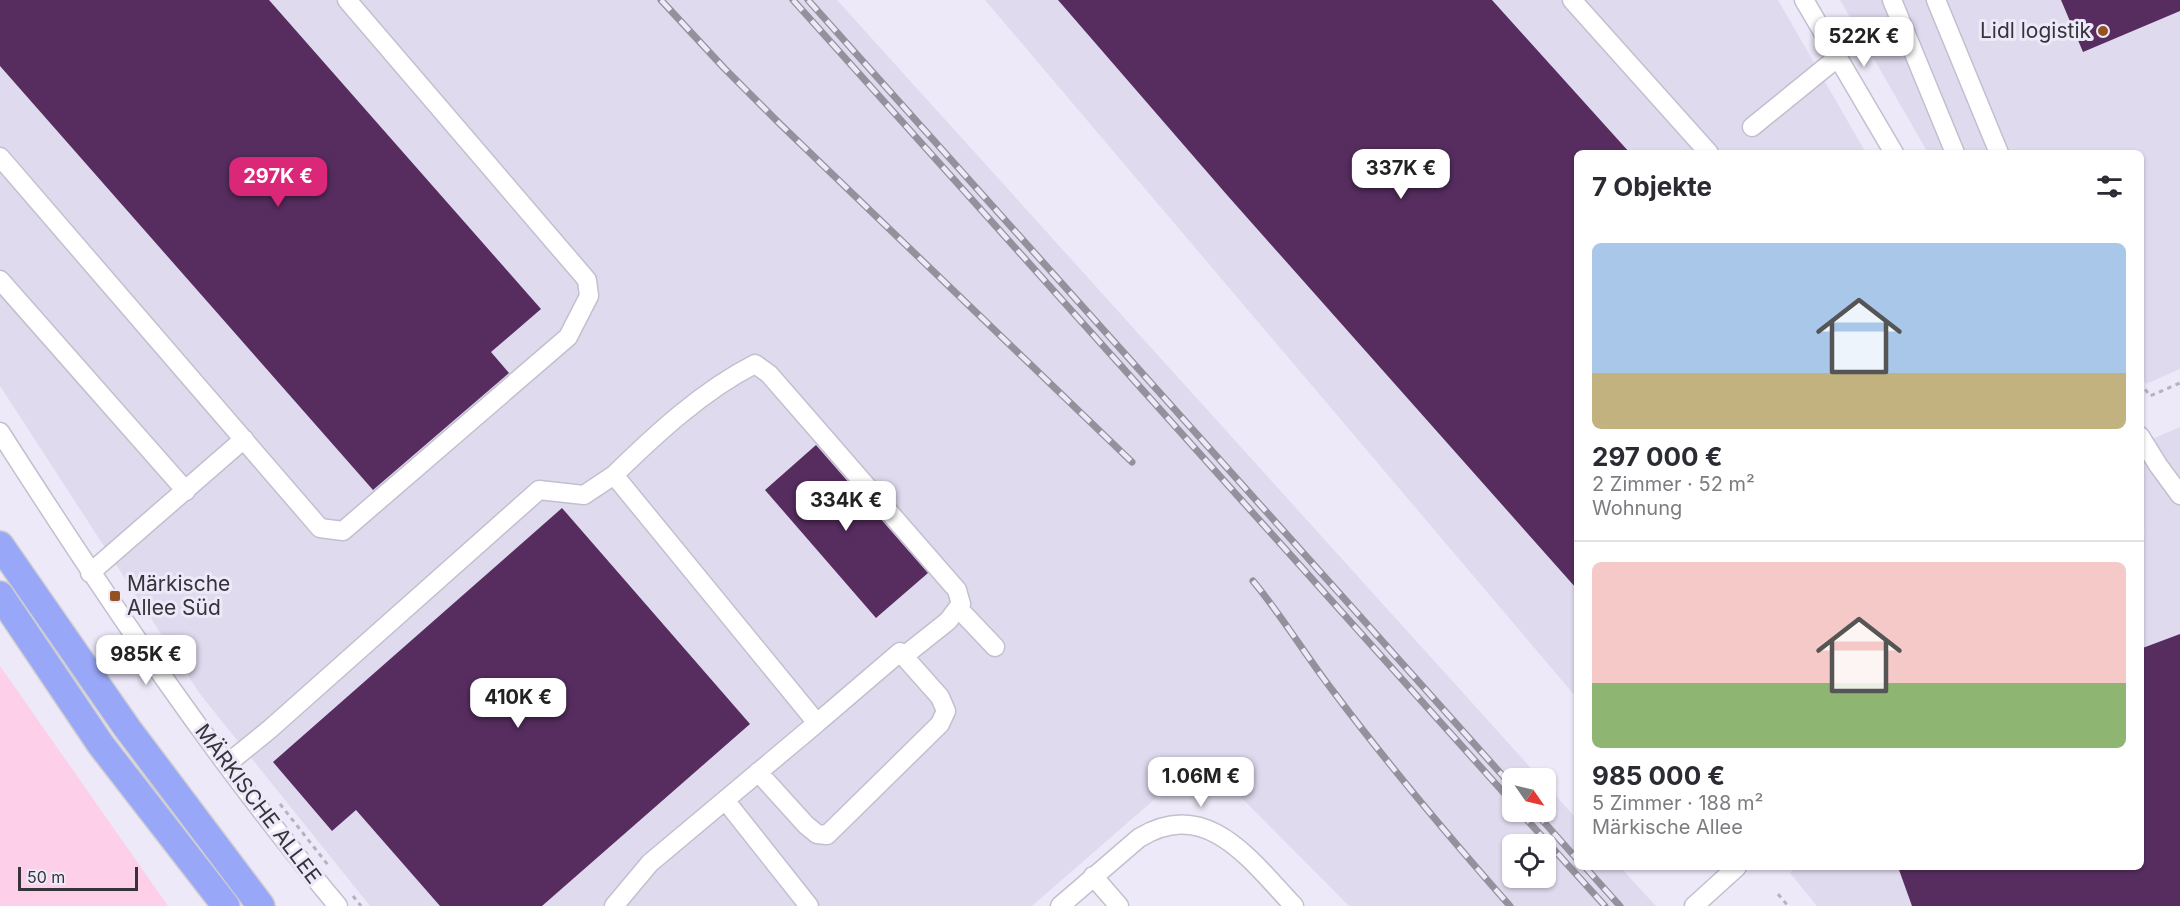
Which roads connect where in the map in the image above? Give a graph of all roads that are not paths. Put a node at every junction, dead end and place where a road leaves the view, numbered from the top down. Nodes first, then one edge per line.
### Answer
1 (347, 0) edge
2 (1572, 0) edge
3 (1804, 0) edge
4 (1892, 0) edge
5 (1936, 0) edge
6 (1837, 58) junction
7 (1752, 127) dead end
8 (1706, 150) edge
9 (1892, 150) edge
10 (1954, 150) edge
11 (1999, 150) edge
12 (0, 157) edge
13 (0, 280) edge
14 (0, 432) edge
15 (244, 439) junction
16 (2144, 442) edge
17 (614, 475) junction
18 (186, 491) junction
19 (2180, 495) edge
20 (0, 545) edge
21 (90, 573) junction
22 (0, 595) edge
23 (958, 608) junction
24 (995, 647) dead end
25 (904, 656) junction
26 (817, 723) junction
27 (227, 764) junction
28 (758, 772) junction
29 (725, 800) junction
30 (1734, 870) edge
31 (1093, 876) junction
32 (1696, 904) edge
33 (226, 906) edge
34 (261, 906) edge
35 (338, 906) edge
36 (614, 906) edge
37 (809, 906) edge
38 (1060, 906) edge
39 (1119, 906) edge
40 (1293, 906) edge

1 - 15 street
2 - 8 street
3 - 6 street
4 - 10 street
5 - 11 street
6 - 7 street
6 - 9 street
12 - 15 street
13 - 18 street
14 - 21 street, MÄRKISCHE ALLEE
15 - 18 street
16 - 19 street
17 - 23 street
17 - 26 street
17 - 27 street
18 - 21 street
20 - 34 highway
21 - 27 street, MÄRKISCHE ALLEE
22 - 33 highway
23 - 24 street
23 - 25 street
25 - 26 street
25 - 28 street
26 - 28 street
27 - 35 street, MÄRKISCHE ALLEE
28 - 29 street
29 - 36 street
29 - 37 street
30 - 32 street
31 - 38 street
31 - 39 street
31 - 40 street

